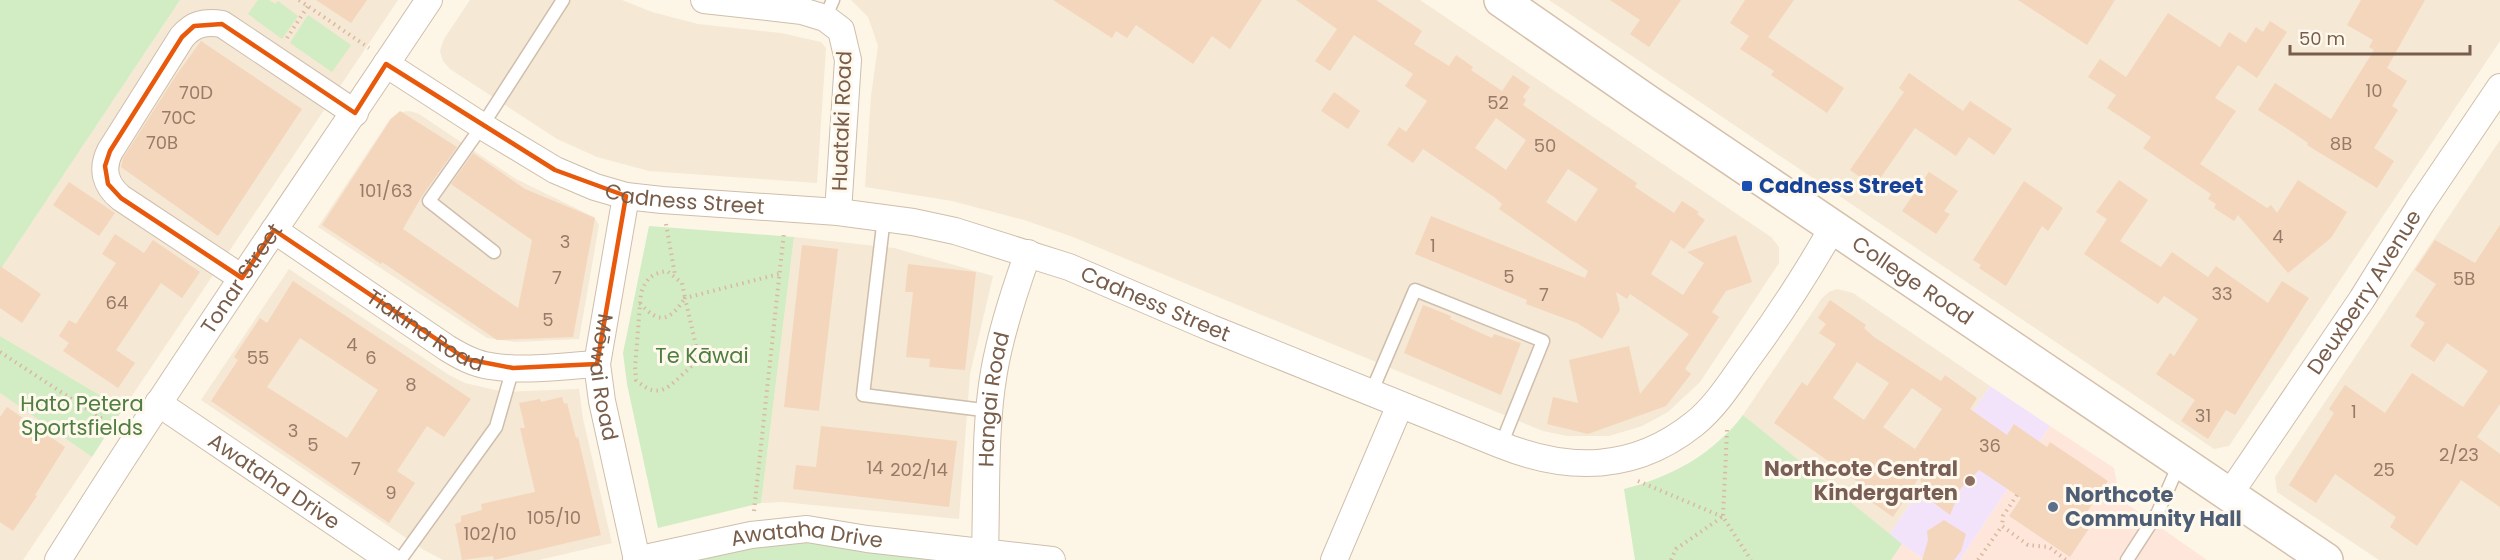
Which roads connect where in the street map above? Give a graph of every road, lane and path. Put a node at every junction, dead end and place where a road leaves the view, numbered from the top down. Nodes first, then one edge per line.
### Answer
1 (299, 0) edge
2 (429, 0) edge
3 (563, 0) edge
4 (704, 0) edge
5 (1501, 0) edge
6 (308, 6) junction
7 (829, 9) edge
8 (379, 57) junction
9 (273, 58) junction
10 (2500, 87) edge
11 (355, 113) junction
12 (482, 126) junction
13 (626, 196) junction
14 (662, 200) junction
15 (787, 208) junction
16 (838, 212) junction
17 (884, 218) junction
18 (1833, 227) junction
19 (274, 230) junction
20 (494, 252) dead end
21 (1028, 253) junction
22 (779, 274) junction
23 (676, 276) junction
24 (242, 278) junction
25 (685, 298) junction
26 (640, 303) junction
27 (0, 352) edge
28 (597, 364) junction
29 (513, 368) junction
30 (1371, 393) junction
31 (158, 403) junction
32 (1400, 405) junction
33 (991, 411) junction
34 (1727, 430) dead end
35 (122, 432) dead end
36 (1501, 445) junction
37 (2181, 461) junction
38 (1636, 480) dead end
39 (2017, 495) dead end
40 (2229, 495) junction
41 (1723, 517) junction
42 (2002, 526) junction
43 (752, 535) junction
44 (985, 552) junction
45 (58, 560) edge
46 (390, 560) edge
47 (400, 560) edge
48 (637, 560) edge
49 (1052, 560) edge
50 (1334, 560) edge
51 (1671, 560) edge
52 (1751, 560) edge
53 (1978, 560) edge
54 (2066, 560) edge
55 (2127, 560) edge
56 (2326, 560) edge

1 - 6 path
2 - 8 street, Tonar Street
3 - 12 lane
4 - 7 street, Huataki Road
5 - 18 main road, College Road
6 - 8 path
6 - 9 path
7 - 16 street, Huataki Road
8 - 11 street, Tonar Street
8 - 12 street, Cadness Street
9 - 11 street
9 - 24 street
10 - 40 street, Deuxberry Avenue
11 - 19 street, Tonar Street
12 - 13 street, Cadness Street
12 - 20 lane
13 - 14 street, Cadness Street
13 - 28 street, Mōwai Road
14 - 15 street, Cadness Street
14 - 23 path
15 - 16 street, Cadness Street
15 - 22 path
16 - 17 street, Cadness Street
17 - 21 street, Cadness Street
17 - 33 lane
18 - 36 street, Cadness Street
18 - 37 main road, College Road
19 - 24 street, Tonar Street
19 - 29 street, Tiakina Road
21 - 30 street, Cadness Street
21 - 33 street, Hangai Road
22 - 25 path
22 - 43 path
23 - 25 path
23 - 26 path
24 - 31 street, Tonar Street
25 - 26 path
25 - 26 path
27 - 35 path
28 - 29 street, Tiakina Road
28 - 48 street, Mōwai Road
29 - 47 lane
30 - 32 street, Cadness Street
30 - 36 lane
31 - 45 street, Tonar Street
31 - 46 street, Awataha Drive
32 - 36 street, Cadness Street
32 - 50 street
33 - 44 street, Hangai Road
34 - 41 path
37 - 40 main road, College Road
37 - 55 lane
38 - 41 path
39 - 42 path
40 - 56 main road, College Road
41 - 51 path
41 - 52 path
42 - 53 path
42 - 54 path
43 - 44 street, Awataha Drive
43 - 48 street, Awataha Drive
44 - 49 street, Awataha Drive

